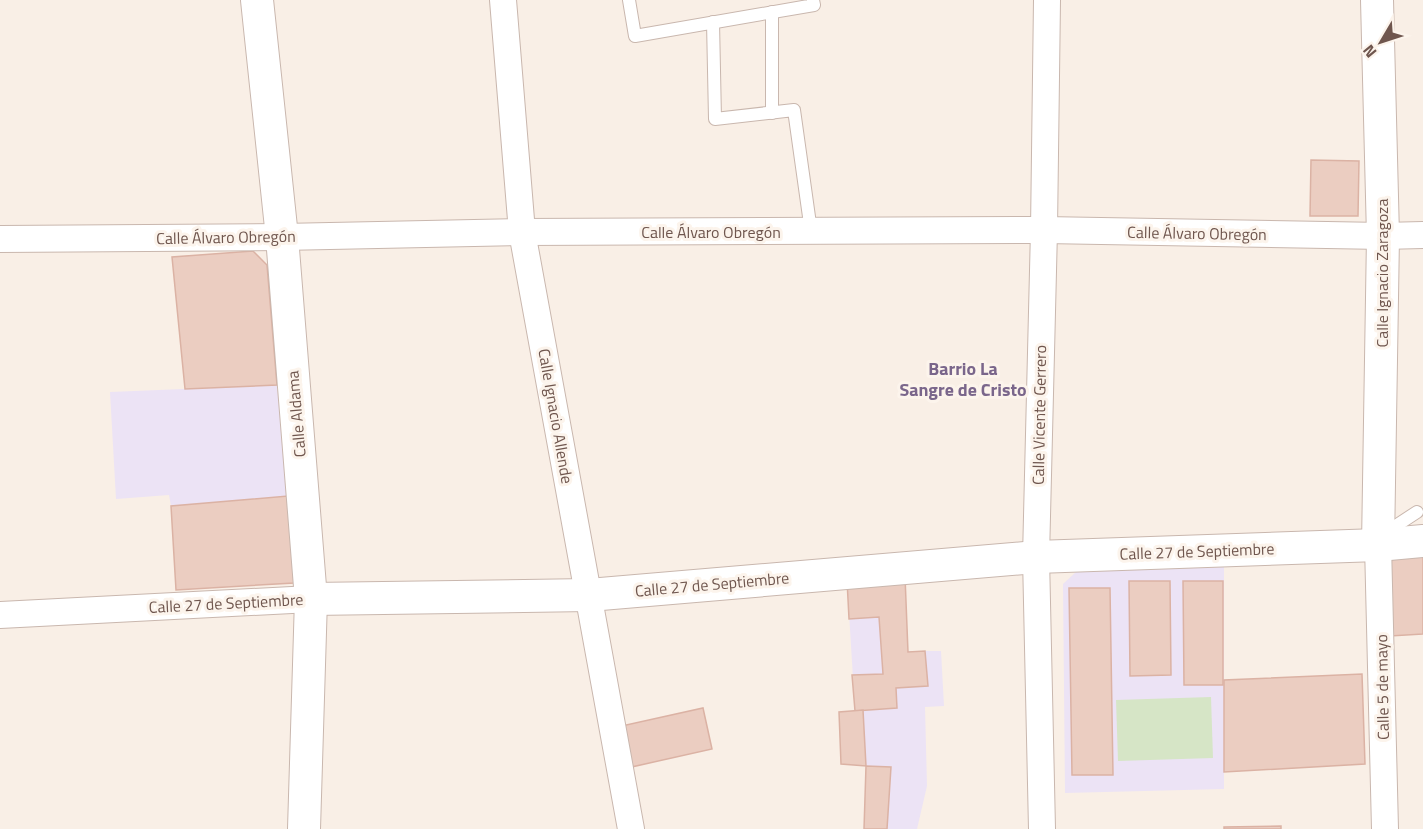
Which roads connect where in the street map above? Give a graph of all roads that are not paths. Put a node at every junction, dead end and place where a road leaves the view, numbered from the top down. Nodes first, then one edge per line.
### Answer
1 (257, 0) edge
2 (503, 0) edge
3 (629, 0) edge
4 (813, 0) edge
5 (1047, 0) edge
6 (1377, 0) edge
7 (772, 12) junction
8 (713, 22) junction
9 (772, 113) junction
10 (1044, 230) junction
11 (811, 231) junction
12 (522, 232) junction
13 (1423, 235) edge
14 (1383, 236) junction
15 (282, 237) junction
16 (0, 239) edge
17 (1420, 526) edge
18 (1378, 545) junction
19 (1036, 557) junction
20 (589, 595) junction
21 (311, 599) junction
22 (0, 615) edge
23 (304, 829) edge
24 (631, 829) edge
25 (1042, 829) edge
26 (1386, 829) edge

1 - 15 street, Calle Aldama
2 - 12 street, Calle Ignacio Allende
3 - 8 lane
4 - 7 lane
5 - 10 street, Calle Vicente Gerrero
6 - 14 street, Calle Ignacio Zaragoza
7 - 8 lane
7 - 9 lane
8 - 9 lane
9 - 11 lane
10 - 11 street, Calle Álvaro Obregón
10 - 14 street, Calle Álvaro Obregón
10 - 19 street, Calle Vicente Gerrero
11 - 12 street, Calle Álvaro Obregón
12 - 15 street, Calle Álvaro Obregón
12 - 20 street, Calle Ignacio Allende
13 - 14 street, Calle Álvaro Obregón
14 - 18 street, Calle Ignacio Zaragoza
15 - 16 street, Calle Álvaro Obregón
15 - 21 street, Calle Aldama
17 - 18 street, Calle 27 de Septiembre
18 - 19 street, Calle 27 de Septiembre
18 - 26 street, Calle 5 de mayo
19 - 20 street, Calle 27 de Septiembre
19 - 25 street, Calle Vicente Gerrero
20 - 21 street, Calle 27 de Septiembre
20 - 24 street, Calle Ignacio Allende
21 - 22 street, Calle 27 de Septiembre
21 - 23 street, Calle Aldama

